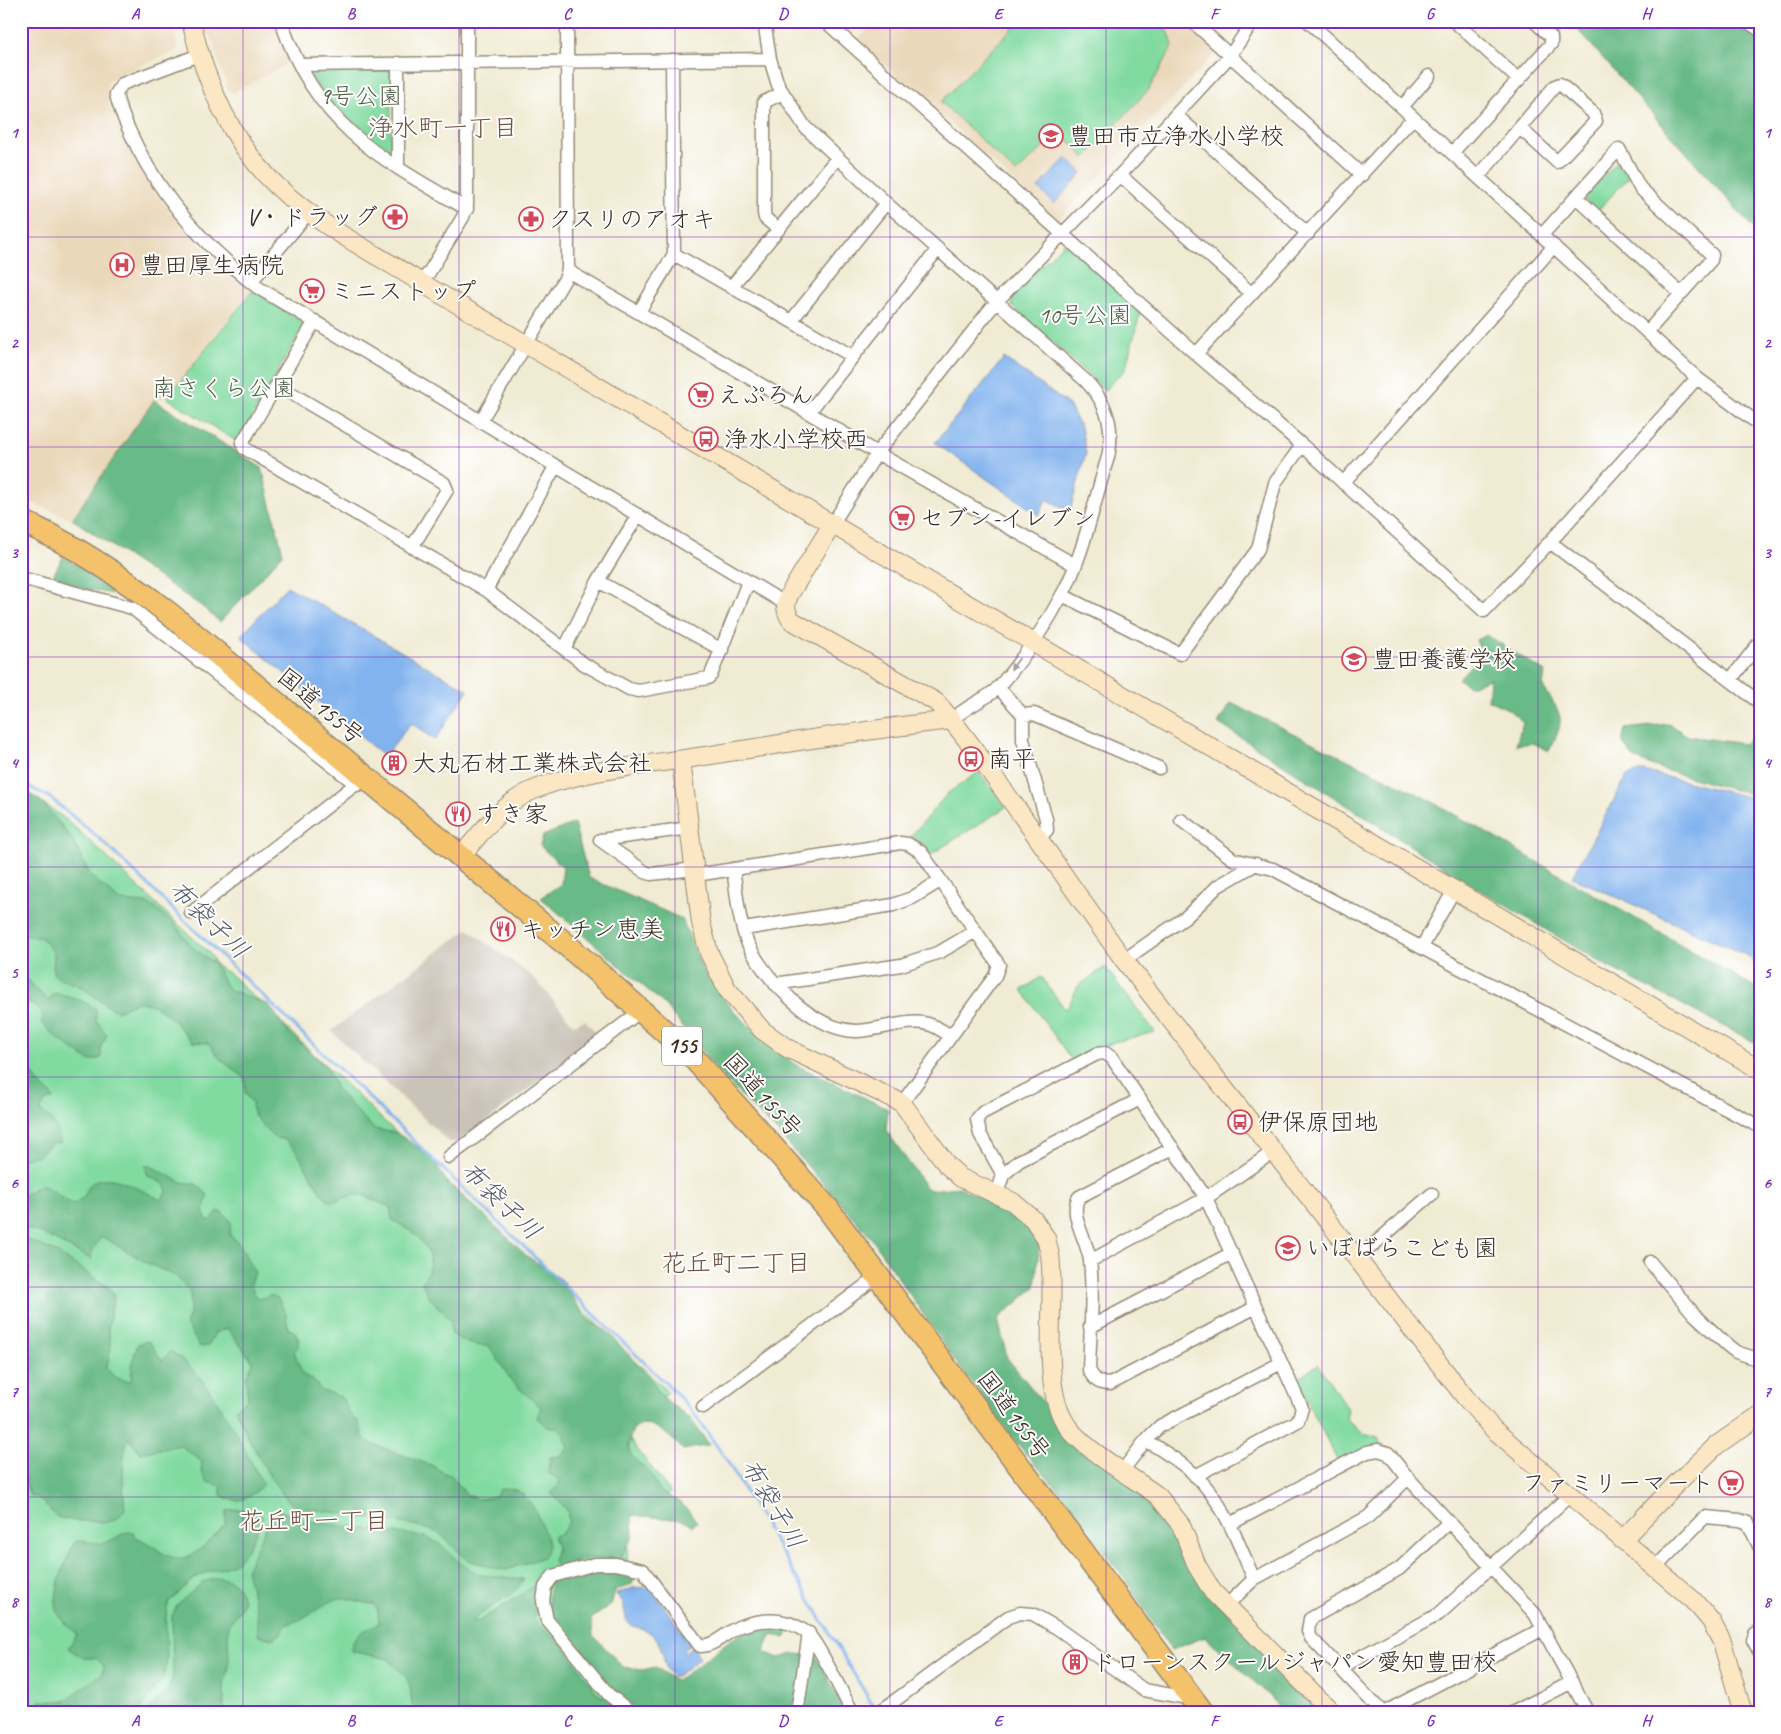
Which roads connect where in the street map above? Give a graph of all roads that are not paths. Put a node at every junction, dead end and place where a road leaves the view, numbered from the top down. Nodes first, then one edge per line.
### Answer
1 (191, 21) edge
2 (281, 21) edge
3 (467, 21) edge
4 (567, 21) edge
5 (764, 21) edge
6 (825, 21) edge
7 (1192, 21) edge
8 (1252, 21) edge
9 (1308, 21) edge
10 (1454, 21) edge
11 (1534, 21) edge
12 (1746, 21) edge
13 (1760, 30) edge
14 (199, 55) junction
15 (1230, 56) junction
16 (770, 59) junction
17 (672, 60) junction
18 (568, 61) junction
19 (398, 63) junction
20 (467, 63) junction
21 (300, 65) junction
22 (1429, 76) dead end
23 (1519, 80) junction
24 (783, 93) junction
25 (1402, 107) junction
26 (1176, 115) junction
27 (1414, 118) junction
28 (1520, 128) junction
29 (1452, 153) junction
30 (838, 157) junction
31 (398, 168) junction
32 (1120, 175) junction
33 (1362, 175) junction
34 (1478, 177) junction
35 (1576, 197) junction
36 (886, 203) junction
37 (466, 209) junction
38 (309, 212) junction
39 (778, 229) junction
40 (1063, 233) junction
41 (1308, 234) junction
42 (1542, 235) junction
43 (1554, 246) junction
44 (938, 249) junction
45 (674, 254) junction
46 (568, 269) junction
47 (251, 282) junction
48 (420, 282) junction
49 (731, 287) junction
50 (1680, 293) junction
51 (1252, 294) junction
52 (996, 302) junction
53 (639, 312) junction
54 (315, 321) junction
55 (791, 321) junction
56 (1648, 331) junction
57 (526, 343) junction
58 (1196, 354) junction
59 (852, 356) junction
60 (1697, 378) junction
61 (277, 385) junction
62 (809, 412) junction
63 (480, 422) junction
64 (1760, 425) edge
65 (1302, 445) junction
66 (877, 453) junction
67 (554, 467) junction
68 (1342, 483) junction
69 (638, 515) junction
70 (21, 520) edge
71 (833, 523) junction
72 (1550, 542) junction
73 (412, 547) junction
74 (1075, 565) junction
75 (21, 578) edge
76 (598, 581) junction
77 (748, 582) junction
78 (486, 590) junction
79 (1062, 595) junction
80 (786, 604) junction
81 (1033, 642) junction
82 (1760, 642) edge
83 (565, 648) junction
84 (722, 650) junction
85 (1731, 680) junction
86 (998, 687) junction
87 (1760, 703) edge
88 (1023, 715) junction
89 (952, 720) junction
90 (681, 760) junction
91 (1159, 768) dead end
92 (361, 781) junction
93 (1182, 820) dead end
94 (690, 828) junction
95 (1039, 838) junction
96 (460, 857) junction
97 (1256, 864) junction
98 (733, 869) junction
99 (696, 872) junction
100 (940, 881) junction
101 (1454, 890) junction
102 (191, 913) dead end
103 (744, 929) junction
104 (974, 932) junction
105 (1422, 946) junction
106 (1124, 960) junction
107 (775, 984) junction
108 (642, 1010) junction
109 (951, 1036) junction
110 (1760, 1070) edge
111 (1140, 1099) junction
112 (902, 1103) junction
113 (1760, 1127) edge
114 (1173, 1148) junction
115 (1273, 1152) junction
116 (449, 1157) dead end
117 (1003, 1175) junction
118 (997, 1194) junction
119 (1432, 1194) dead end
120 (1206, 1198) junction
121 (1232, 1253) junction
122 (1357, 1259) junction
123 (1090, 1261) junction
124 (1650, 1262) dead end
125 (878, 1276) junction
126 (1256, 1307) junction
127 (1090, 1327) junction
128 (1760, 1360) edge
129 (1281, 1362) junction
130 (703, 1407) dead end
131 (1760, 1415) edge
132 (1146, 1440) junction
133 (1123, 1470) junction
134 (1196, 1476) junction
135 (1408, 1478) junction
136 (1569, 1496) junction
137 (1449, 1522) junction
138 (1230, 1524) junction
139 (1622, 1540) junction
140 (1759, 1546) edge
141 (1490, 1566) junction
142 (1655, 1568) junction
143 (1254, 1579) junction
144 (1227, 1605) junction
145 (1543, 1629) junction
146 (1760, 1631) edge
147 (808, 1633) junction
148 (1760, 1653) edge
149 (1340, 1668) junction
150 (1572, 1682) junction
151 (1198, 1706) edge
152 (882, 1710) edge
153 (632, 1713) edge
154 (797, 1713) edge
155 (853, 1713) edge
156 (1333, 1713) edge
157 (1383, 1713) edge
158 (1512, 1713) edge
159 (1588, 1713) edge
160 (1743, 1713) edge

1 - 14 street
2 - 21 street
3 - 20 street
4 - 18 street
5 - 16 street
6 - 40 street
7 - 15 street
8 - 15 street
9 - 25 street
10 - 23 street
11 - 23 street
12 - 13 street
14 - 38 street
14 - 47 street
15 - 26 street
15 - 33 street
16 - 17 street
16 - 24 street
17 - 18 street
17 - 45 street
18 - 20 street
18 - 46 street
19 - 20 street
19 - 21 street
19 - 31 street
20 - 37 street
21 - 31 street
22 - 25 street
23 - 29 street
24 - 30 street
24 - 39 street
25 - 27 street
26 - 32 street
26 - 41 street
27 - 29 street
27 - 33 street
28 - 28 street
28 - 34 street
29 - 34 street
30 - 36 street
30 - 39 street
31 - 37 street
32 - 40 street
32 - 51 street
33 - 41 street
34 - 42 street
35 - 42 street
35 - 50 street
35 - 50 street
36 - 44 street
36 - 55 street
37 - 48 street
38 - 47 street
38 - 48 street
39 - 49 street
40 - 52 street
40 - 58 street
41 - 51 street
42 - 43 street
43 - 56 street
43 - 68 street
44 - 52 street
44 - 59 street
45 - 49 street
45 - 53 street
46 - 53 street
46 - 57 street
47 - 54 street
48 - 57 street
49 - 55 street
50 - 56 street
51 - 58 street
52 - 66 street
52 - 74 street
53 - 62 street
54 - 61 street
54 - 63 street
55 - 59 street
56 - 60 street
57 - 63 street
57 - 71 street
58 - 65 street
59 - 62 street
60 - 64 street
60 - 72 street
61 - 73 street
61 - 73 street
62 - 66 street
63 - 67 street
65 - 68 street
65 - 79 street
66 - 71 street
66 - 74 street
67 - 69 street
67 - 78 street
68 - 72 street
69 - 76 street
69 - 77 street
70 - 92 highway, 国道155号 / 155
71 - 80 street
71 - 81 street
72 - 85 street
73 - 78 street
74 - 79 street
75 - 92 street
76 - 83 street
76 - 84 street
77 - 80 street
77 - 84 street
78 - 83 street
79 - 81 street
80 - 89 street
81 -> 86 street
81 - 101 street
82 - 85 street
83 - 84 street
85 - 87 street
86 - 88 street
86 - 89 street
88 - 91 street
88 - 95 street
89 - 90 street
89 - 95 street
90 - 94 street
90 - 96 street
92 - 96 highway, 国道155号 / 155
92 - 102 street
93 - 97 street
94 - 99 street
94 - 99 street
95 - 106 street
96 - 108 highway, 国道155号 / 155
97 - 105 street
97 - 106 street
98 - 99 street
98 - 100 street
98 - 103 street
99 - 112 street
100 - 103 street
100 - 104 street
101 - 105 street
101 - 110 street
103 - 107 street
104 - 107 street
104 - 109 street
105 - 113 street
106 - 115 street
107 - 109 street
108 - 116 street
108 - 125 highway, 国道155号 / 155
109 - 112 street
111 - 114 street
111 - 117 street
111 - 117 street
112 - 118 street
114 - 120 street
114 - 123 street
115 - 120 street
115 - 122 street
117 - 118 street
118 - 133 street
119 - 122 street
120 - 121 street
120 - 123 street
121 - 126 street
121 - 127 street
122 - 136 street
123 - 127 street
124 - 128 street
125 - 130 street
125 - 151 highway, 国道155号 / 155
126 - 127 street
126 - 129 street
129 - 132 street
129 - 134 street
131 - 139 street
132 - 133 street
132 - 134 street
133 - 144 street
134 - 138 street
135 - 137 street
135 - 138 street
135 - 143 street
136 - 139 street
136 - 141 street
137 - 141 street
137 - 149 street
138 - 143 street
139 - 142 street
140 - 142 street
141 - 145 street
141 - 149 street
142 - 160 street
143 - 144 street
144 - 156 street
145 - 150 street
145 - 157 street
146 - 148 street
147 - 153 street
147 - 154 street
147 - 155 street
149 - 157 street
150 - 158 street
150 - 159 street
151 - 152 street

